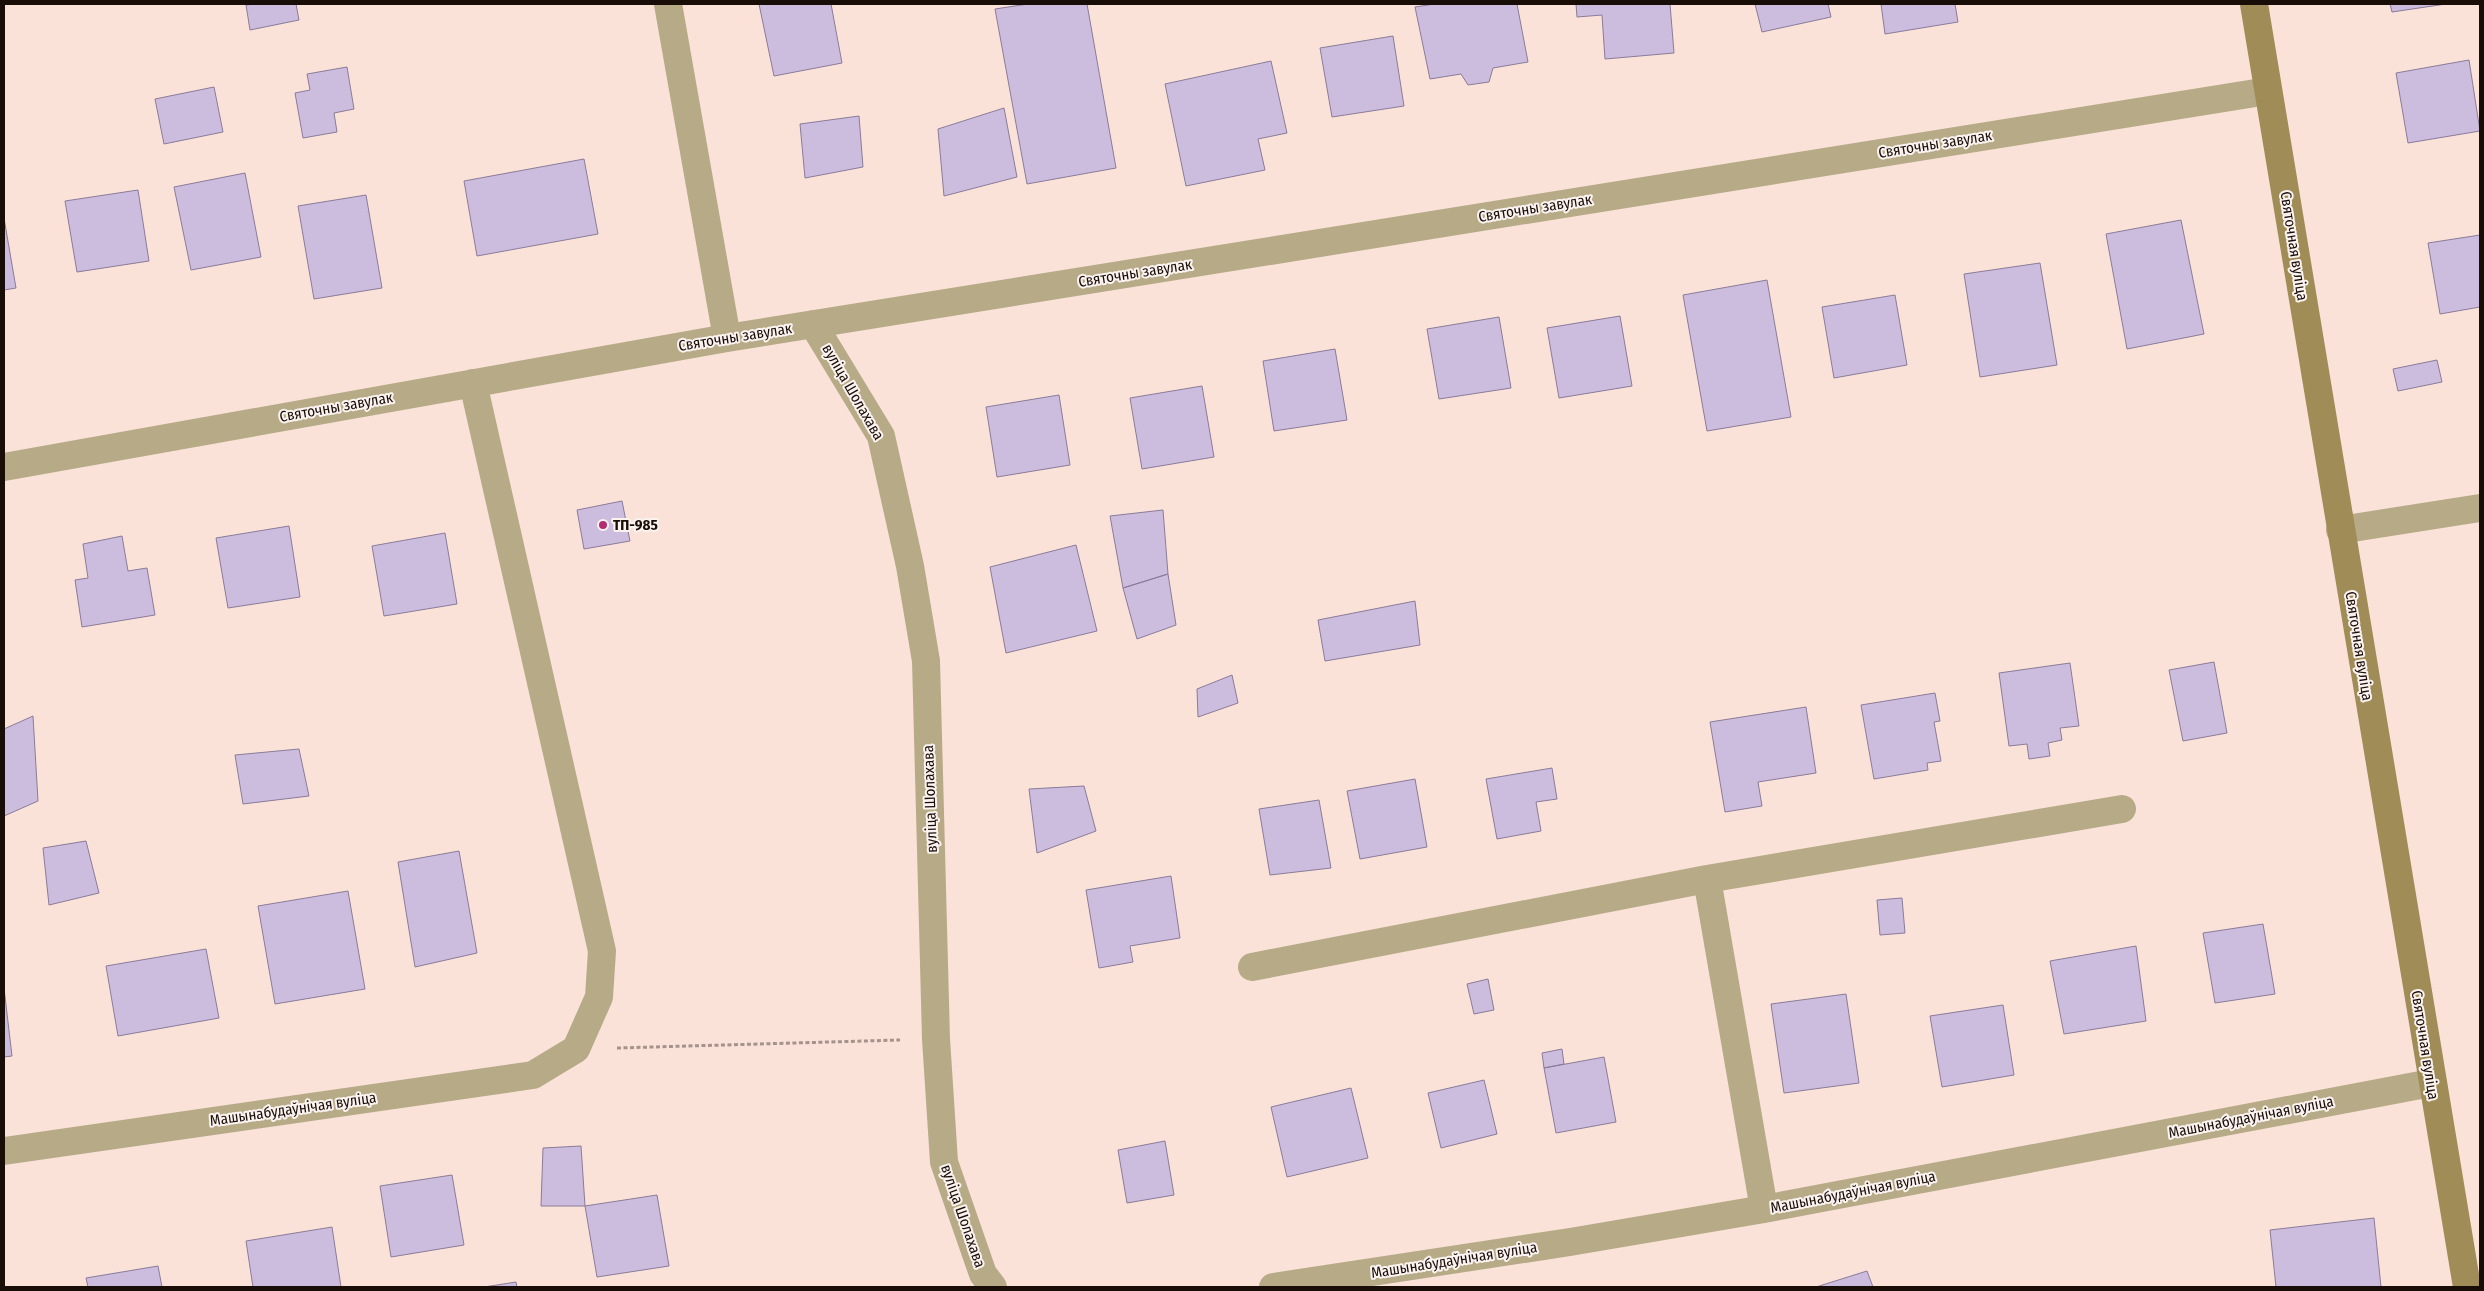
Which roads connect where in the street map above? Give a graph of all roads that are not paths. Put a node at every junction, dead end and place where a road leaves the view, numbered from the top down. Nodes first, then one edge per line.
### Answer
1 (668, 4) edge
2 (2254, 4) edge
3 (2268, 90) junction
4 (813, 324) junction
5 (726, 338) junction
6 (473, 383) junction
7 (4, 466) edge
8 (2480, 508) edge
9 (2340, 530) junction
10 (2122, 809) dead end
11 (1707, 879) junction
12 (1252, 967) dead end
13 (2431, 1083) junction
14 (4, 1151) edge
15 (1764, 1209) junction
16 (993, 1287) edge
17 (1273, 1287) edge
18 (2467, 1287) edge

1 - 5 street
2 - 3 street, Святочная вуліца
3 - 4 street, Святочны завулак
3 - 9 street, Святочная вуліца
4 - 5 street, Святочны завулак
4 - 16 street, вуліца Шолахава
5 - 6 street, Святочны завулак
6 - 7 street, Святочны завулак
6 - 14 street, Машынабудаўнічая вуліца
8 - 9 street
9 - 13 street, Святочная вуліца
10 - 11 street
11 - 12 street
11 - 15 street
13 - 15 street, Машынабудаўнічая вуліца
13 - 18 street, Святочная вуліца
15 - 17 street, Машынабудаўнічая вуліца

